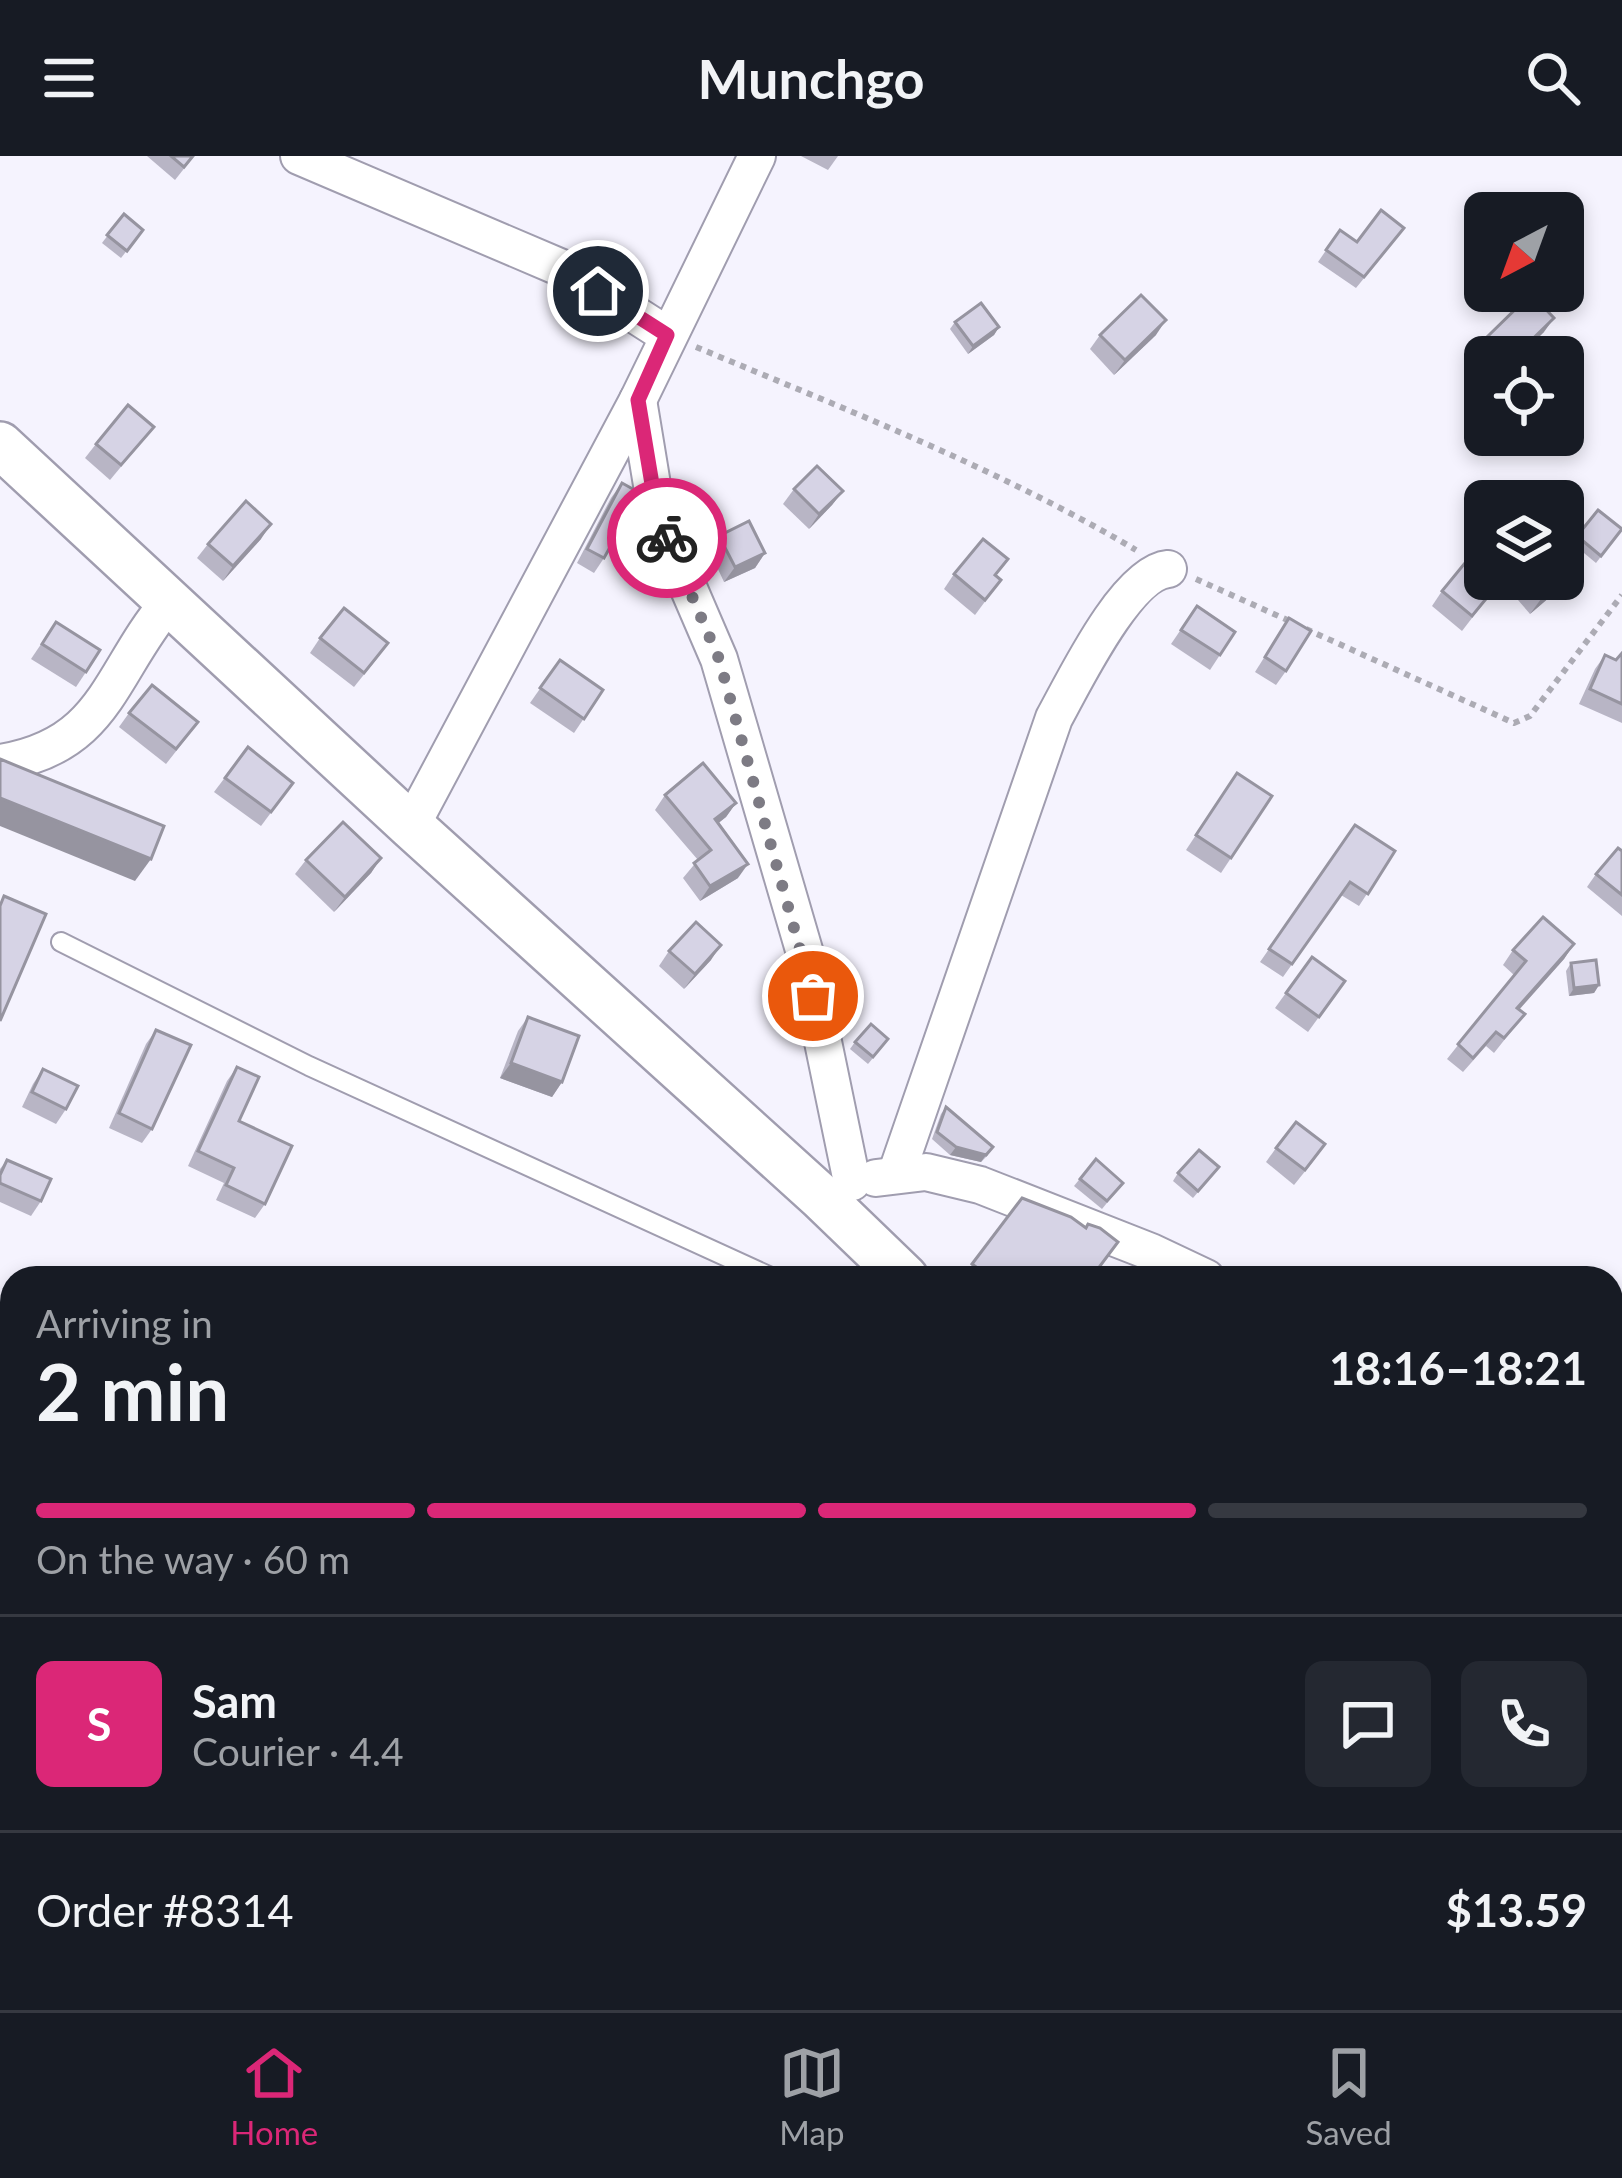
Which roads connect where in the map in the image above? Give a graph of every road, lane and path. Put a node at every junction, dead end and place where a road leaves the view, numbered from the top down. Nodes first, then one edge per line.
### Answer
1 (298, 156) edge
2 (757, 156) edge
3 (667, 335) junction
4 (638, 400) junction
5 (0, 445) edge
6 (1168, 569) junction
7 (1622, 595) edge
8 (169, 602) junction
9 (0, 763) edge
10 (411, 826) junction
11 (61, 943) dead end
12 (896, 1175) junction
13 (837, 1190) junction
14 (747, 1266) edge
15 (895, 1266) edge
16 (1180, 1266) edge

1 - 3 street
2 - 3 street
3 - 4 street
3 - 6 path
4 - 10 street
4 - 13 street
5 - 8 street
6 - 7 path
6 - 12 street
8 - 9 street
8 - 10 street
10 - 13 street
11 - 14 lane
12 - 13 street
12 - 16 street
13 - 15 street

